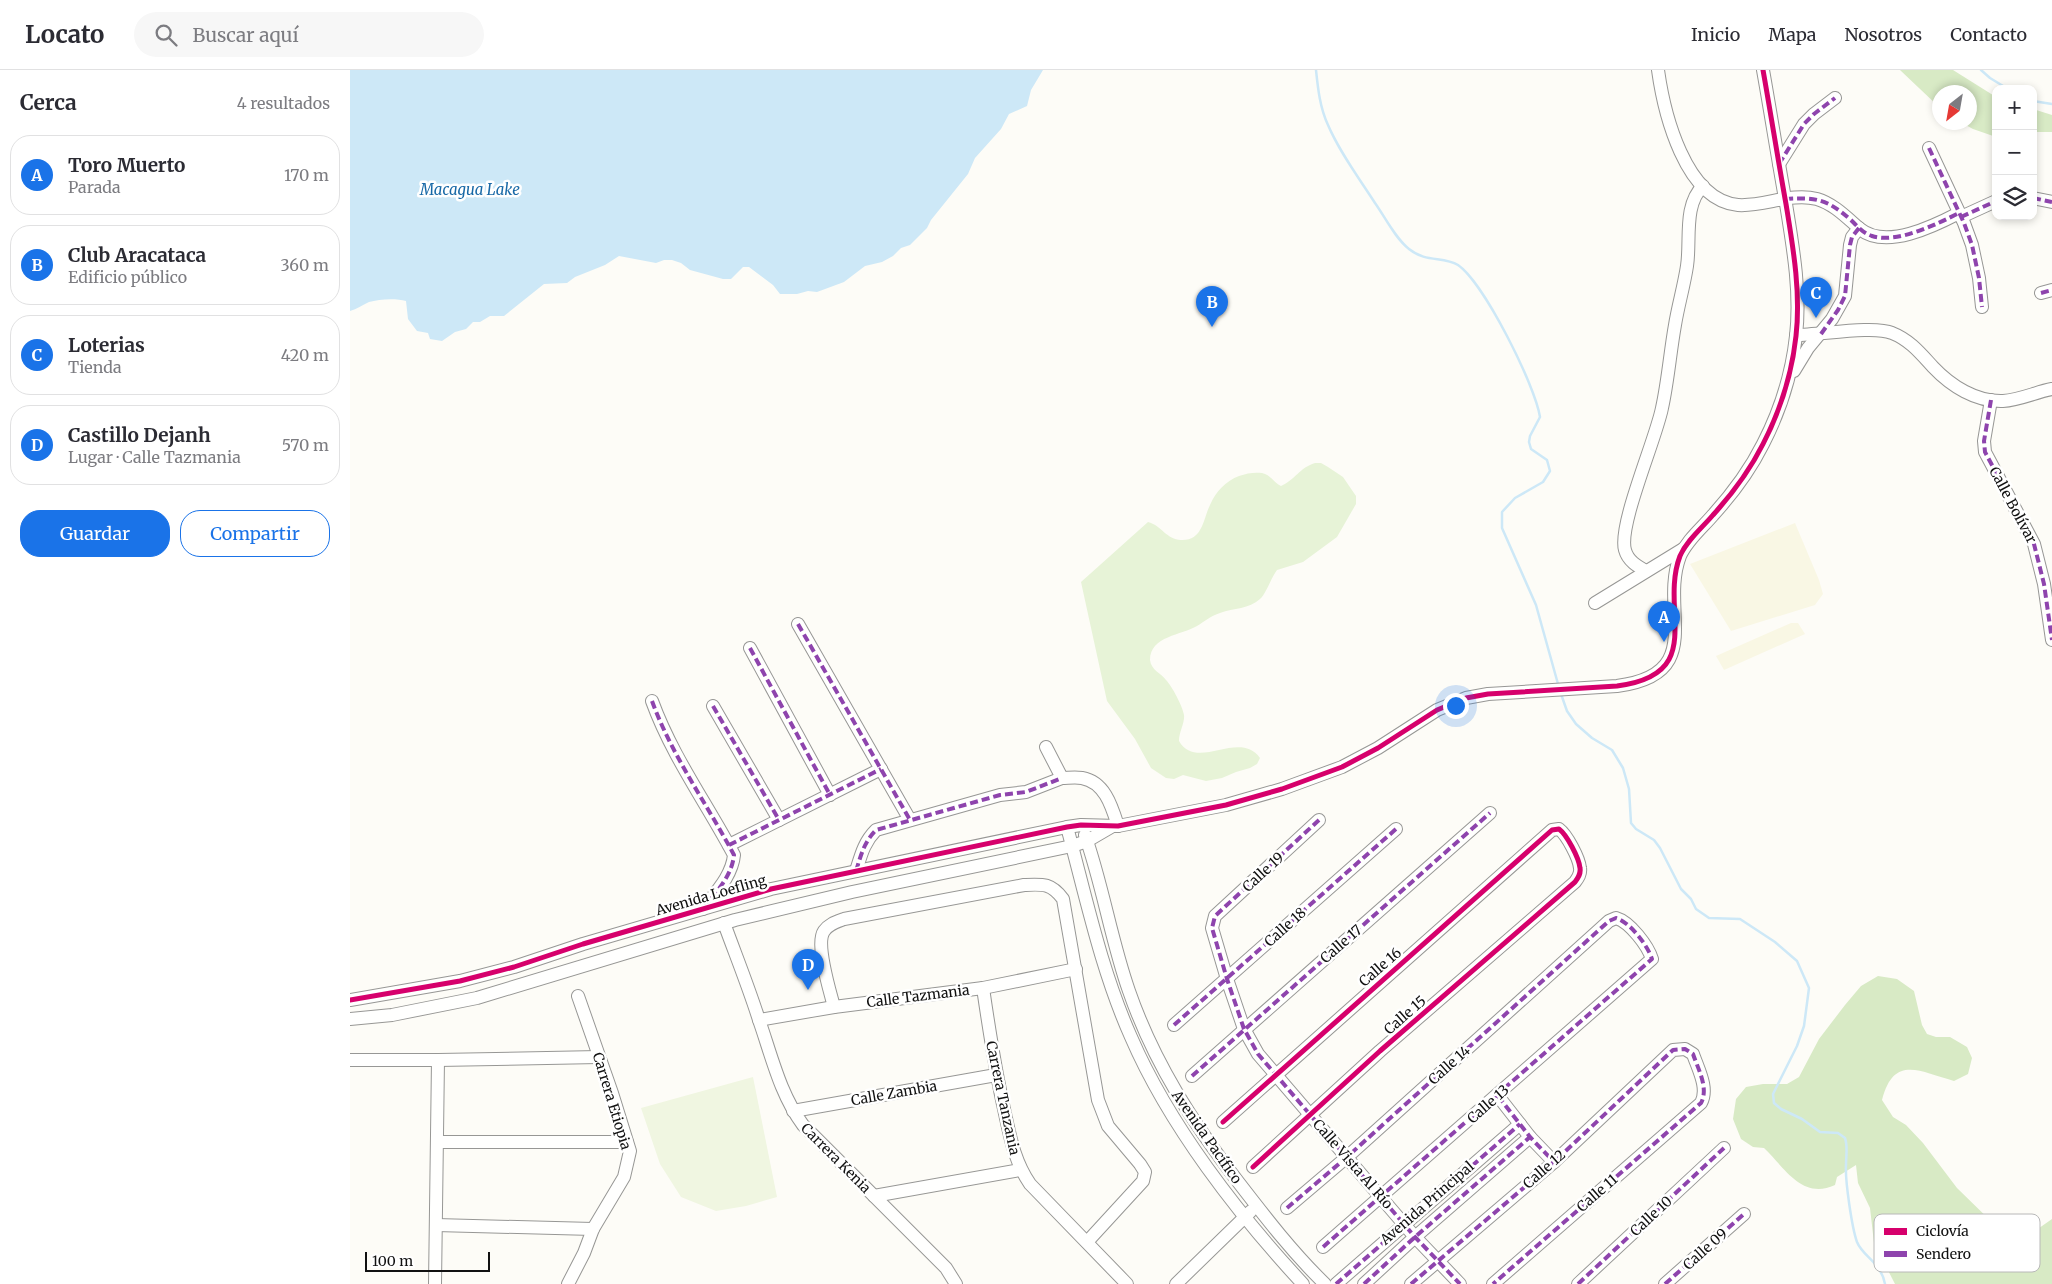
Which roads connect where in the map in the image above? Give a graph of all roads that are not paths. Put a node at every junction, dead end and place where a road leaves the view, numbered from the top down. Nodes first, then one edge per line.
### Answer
1 (1658, 70) edge
2 (1763, 70) edge
3 (1835, 98) dead end
4 (1929, 148) dead end
5 (1779, 164) junction
6 (1703, 186) junction
7 (1785, 199) junction
8 (2037, 199) edge
9 (2052, 202) edge
10 (1992, 203) edge
11 (1960, 215) junction
12 (1859, 228) junction
13 (1982, 307) dead end
14 (1796, 334) junction
15 (1820, 334) junction
16 (2052, 389) edge
17 (1782, 397) junction
18 (1991, 400) junction
19 (1683, 549) junction
20 (1646, 571) junction
21 (1595, 603) dead end
22 (798, 624) dead end
23 (2052, 640) edge
24 (750, 648) dead end
25 (652, 701) dead end
26 (713, 706) dead end
27 (1046, 747) dead end
28 (881, 769) junction
29 (1062, 778) junction
30 (830, 795) junction
31 (1490, 813) dead end
32 (779, 820) junction
33 (910, 820) junction
34 (1319, 820) dead end
35 (1082, 825) junction
36 (1066, 827) junction
37 (1114, 827) junction
38 (1396, 829) dead end
39 (1087, 841) junction
40 (729, 845) junction
41 (1072, 846) junction
42 (856, 871) junction
43 (1575, 882) joint
44 (703, 909) junction
45 (724, 923) junction
46 (1212, 928) joint
47 (1652, 959) joint
48 (1076, 969) junction
49 (1227, 979) junction
50 (983, 988) junction
51 (578, 996) dead end
52 (350, 1000) edge
53 (834, 1007) junction
54 (350, 1019) edge
55 (760, 1020) junction
56 (1174, 1025) dead end
57 (1244, 1029) junction
58 (1673, 1050) joint
59 (599, 1057) junction
60 (350, 1060) edge
61 (438, 1060) junction
62 (1275, 1074) junction
63 (996, 1075) junction
64 (1192, 1076) dead end
65 (1498, 1096) junction
66 (793, 1111) junction
67 (1310, 1115) junction
68 (1223, 1122) dead end
69 (1520, 1124) junction
70 (1530, 1137) junction
71 (437, 1142) junction
72 (627, 1142) junction
73 (1724, 1148) dead end
74 (1347, 1157) junction
75 (1554, 1162) junction
76 (1252, 1168) dead end
77 (1020, 1170) junction
78 (874, 1196) junction
79 (1381, 1196) junction
80 (1256, 1206) junction
81 (1288, 1208) dead end
82 (1744, 1214) dead end
83 (1245, 1216) junction
84 (1404, 1223) junction
85 (436, 1225) junction
86 (593, 1229) junction
87 (1415, 1237) junction
88 (1087, 1242) junction
89 (1323, 1247) dead end
90 (1438, 1260) junction
91 (435, 1284) edge
92 (568, 1284) edge
93 (956, 1284) edge
94 (1127, 1284) edge
95 (1176, 1284) edge
96 (1303, 1284) edge
97 (1324, 1284) edge
98 (1336, 1284) edge
99 (1364, 1284) edge
100 (1411, 1284) edge
101 (1460, 1284) edge
102 (1493, 1284) edge
103 (1578, 1284) edge
104 (1665, 1284) edge

1 - 6 street
2 - 5 street
3 - 5 street
4 - 11 street
5 - 7 street
6 - 7 street
6 - 20 street
7 - 12 street
7 - 14 street
8 - 9 street
10 - 11 street
11 - 12 street
11 - 13 street
12 - 15 street
14 - 15 street
14 - 17 street
15 - 17 street
15 - 18 street
16 - 18 street
17 - 19 street
18 - 23 street, Calle Bolívar
19 - 20 street
19 - 37 street
20 - 21 street
22 - 28 street
24 - 30 street
25 - 40 street
26 - 32 street
27 - 29 street
28 - 30 street
28 - 33 street
29 - 33 street
29 - 37 street
30 - 32 street
31 - 57 street, Calle 17
32 - 40 street
33 - 42 street
34 - 46 street, Calle 19
35 - 36 street, Avenida Loefling
35 - 37 street, Avenida Loefling
35 - 39 street, Avenida Pacífico
36 - 41 street, Avenida Pacífico
36 - 42 street, Avenida Loefling
37 - 39 street
38 - 49 street, Calle 18
39 - 41 street
39 - 80 street, Avenida Pacífico
40 - 44 street
41 - 45 street
41 - 83 street, Avenida Pacífico
42 - 44 street, Avenida Loefling
43 - 62 street, Calle 16
43 - 67 street, Calle 15
44 - 52 street, Avenida Loefling
45 - 54 street
45 - 55 street, Carrera Kenia
46 - 49 street, Calle Vista Al Río
47 - 65 street, Calle 13
47 - 74 street, Calle 14
48 - 50 street, Calle Tazmania
48 - 53 street
48 - 88 street
49 - 56 street, Calle 18
49 - 57 street, Calle Vista Al Río
50 - 53 street, Calle Tazmania
50 - 63 street, Carrera Tanzania
51 - 59 street, Carrera Etiopia
53 - 55 street, Calle Tazmania
55 - 66 street, Carrera Kenia
57 - 62 street, Calle Vista Al Río
57 - 64 street, Calle 17
58 - 75 street, Calle 12
58 - 102 street, Calle 11
59 - 61 street
59 - 72 street, Carrera Etiopia
60 - 61 street
61 - 71 street
62 - 67 street, Calle Vista Al Río
62 - 68 street, Calle 16
63 - 66 street, Calle Zambia
63 - 77 street, Carrera Tanzania
65 - 69 street
65 - 79 street, Calle 13
66 - 78 street, Carrera Kenia
67 - 74 street, Calle Vista Al Río
67 - 76 street, Calle 15
69 - 70 street
69 - 84 street, Avenida Principal
70 - 75 street
70 - 87 street, Avenida Principal
71 - 72 street
71 - 85 street
72 - 86 street, Carrera Etiopia
73 - 103 street, Calle 10
74 - 79 street, Calle Vista Al Río
74 - 81 street, Calle 14
75 - 90 street, Calle 12
77 - 78 street
77 - 88 street, Carrera Tanzania
78 - 93 street, Carrera Kenia
79 - 84 street, Calle Vista Al Río
79 - 89 street, Calle 13
80 - 83 street
80 - 97 street, Avenida Pacífico
82 - 104 street, Calle 09
83 - 95 street
83 - 96 street, Avenida Pacífico
84 - 87 street, Calle Vista Al Río
84 - 98 street, Avenida Principal
85 - 86 street
85 - 91 street
86 - 92 street, Carrera Etiopia
87 - 90 street, Calle Vista Al Río
87 - 99 street, Avenida Principal
88 - 94 street, Carrera Tanzania
90 - 100 street, Calle 12
90 - 101 street, Calle Vista Al Río

